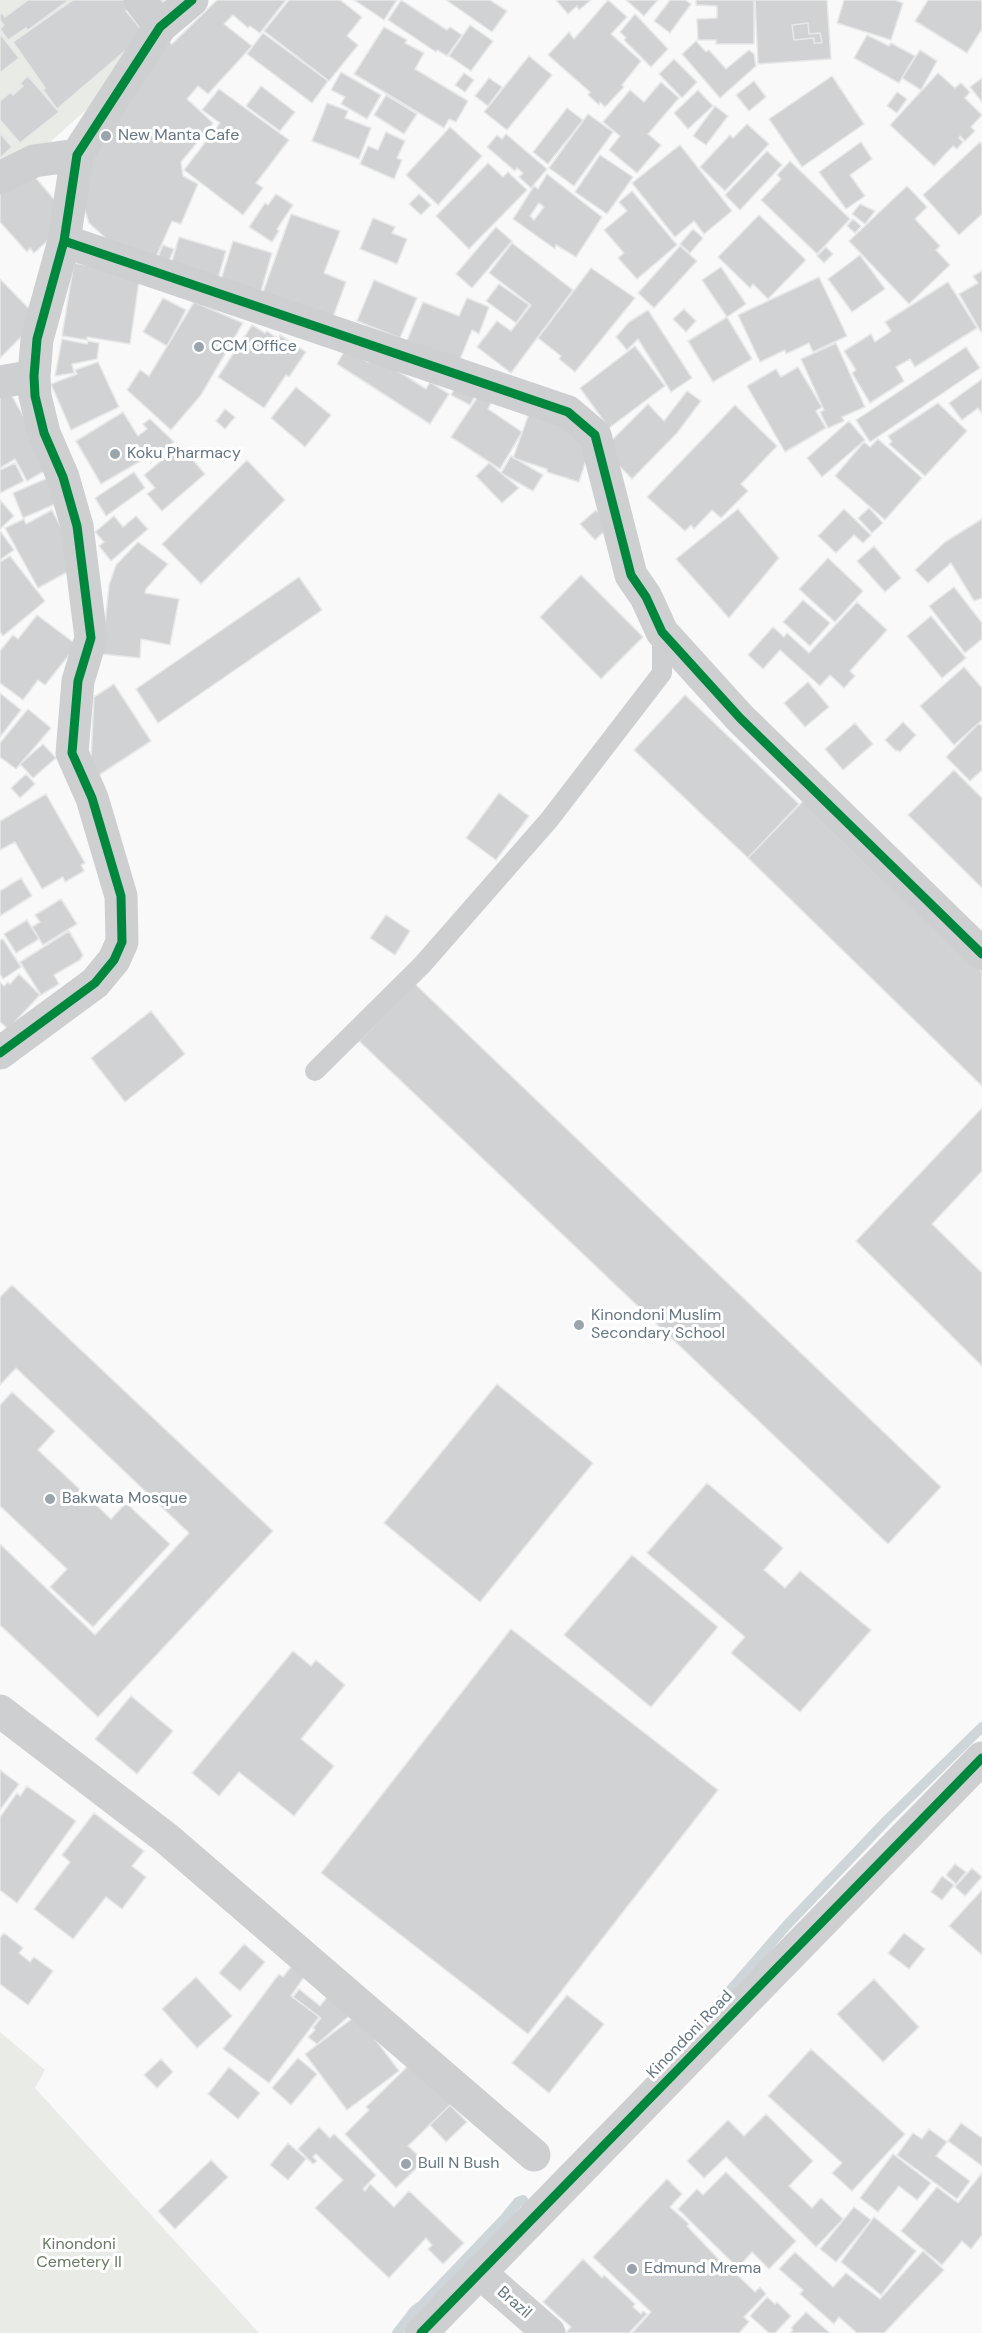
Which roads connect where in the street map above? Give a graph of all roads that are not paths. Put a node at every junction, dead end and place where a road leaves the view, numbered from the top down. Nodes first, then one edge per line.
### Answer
1 (140, 0) edge
2 (192, 0) edge
3 (160, 27) junction
4 (77, 154) junction
5 (0, 178) edge
6 (64, 241) junction
7 (34, 376) junction
8 (0, 382) edge
9 (662, 632) junction
10 (982, 954) edge
11 (0, 1053) edge
12 (315, 1071) dead end
13 (0, 1711) edge
14 (982, 1758) edge
15 (534, 2155) dead end
16 (479, 2272) junction
17 (421, 2333) edge
18 (549, 2333) edge

1 - 3 street
2 - 3 street
3 - 4 street
4 - 5 street
4 - 6 street
6 - 7 street
6 - 9 street
7 - 8 street
7 - 11 street
9 - 10 street
9 - 12 lane
13 - 15 street
14 - 16 street, Kinondoni Road
16 - 17 street, Kinondoni Road
16 - 18 street, Brazil

